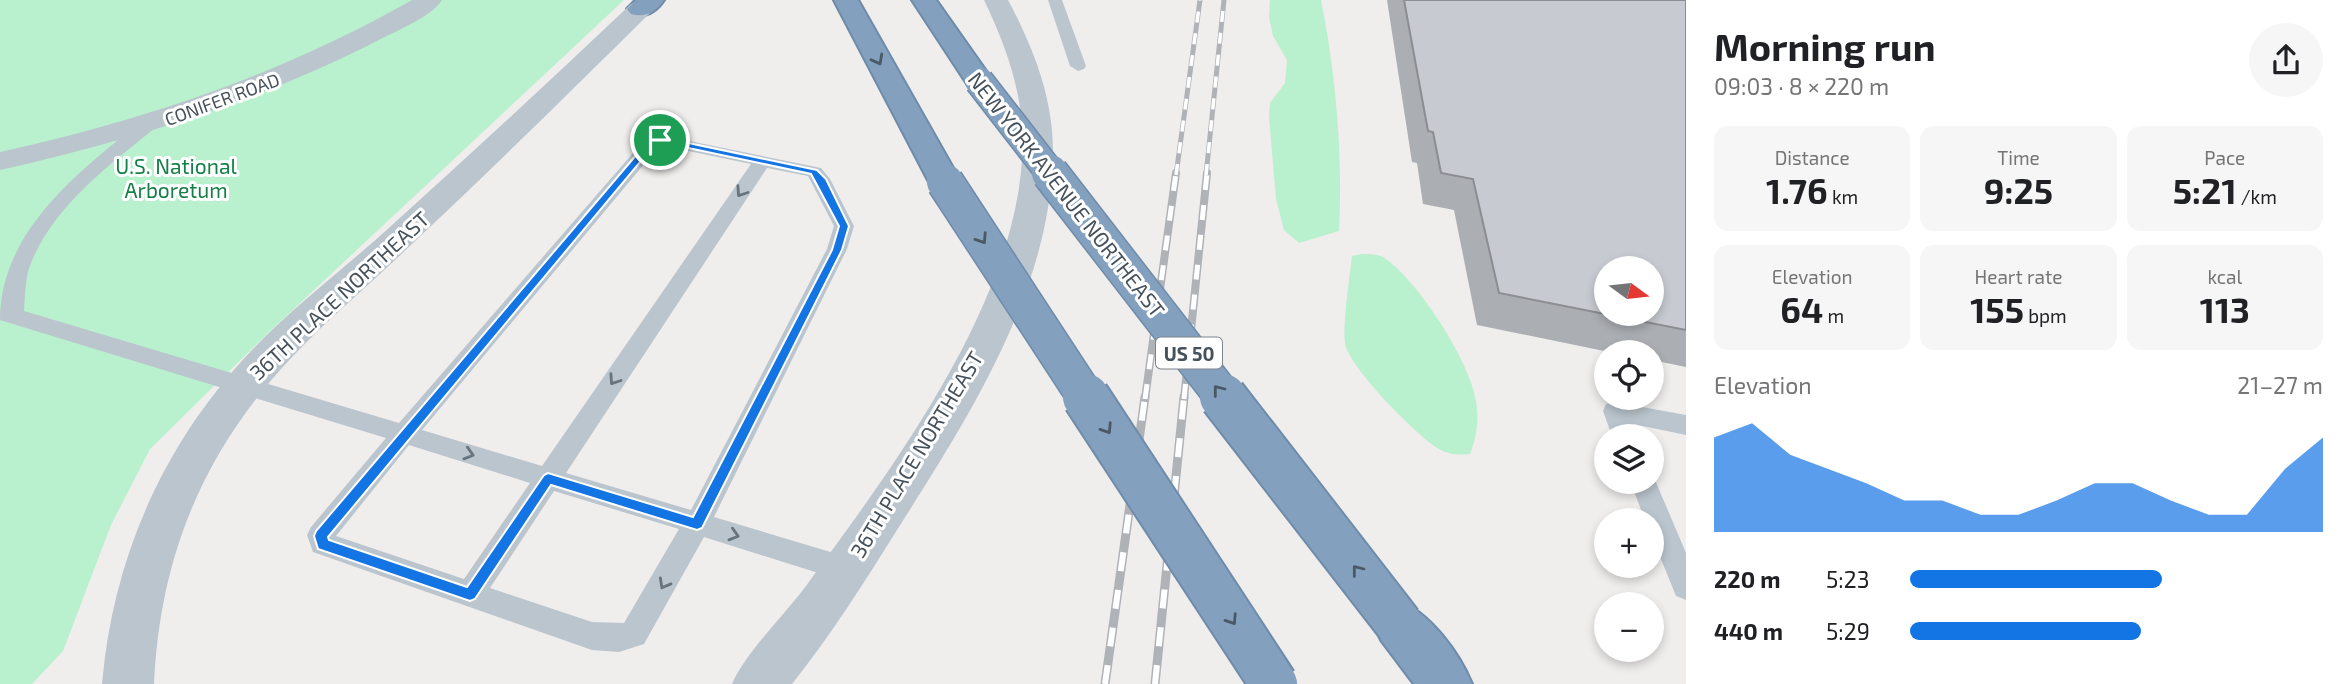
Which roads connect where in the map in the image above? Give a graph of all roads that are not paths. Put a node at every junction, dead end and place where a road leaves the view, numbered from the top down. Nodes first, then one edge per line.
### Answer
1 (430, 0) edge
2 (846, 0) edge
3 (923, 0) edge
4 (996, 0) edge
5 (1055, 0) edge
6 (647, 3) edge
7 (1078, 66) dead end
8 (149, 124) junction
9 (0, 161) edge
10 (762, 161) junction
11 (6, 314) edge
12 (243, 386) junction
13 (1620, 424) edge
14 (1686, 425) edge
15 (404, 434) junction
16 (548, 478) junction
17 (1648, 494) edge
18 (697, 524) junction
19 (847, 569) junction
20 (1686, 587) edge
21 (470, 594) junction
22 (592, 636) joint
23 (128, 684) edge
24 (758, 684) edge
25 (1274, 684) edge
26 (1446, 684) edge

1 - 8 street, CONIFER ROAD
2 -> 25 highway, bridge
26 -> 3 highway, NEW YORK AVENUE NORTHEAST / US 50, bridge
4 - 19 street, 36TH PLACE NORTHEAST
5 - 7 lane
6 - 12 street, 36TH PLACE NORTHEAST
8 - 9 street, CONIFER ROAD
8 - 11 lane
10 - 15 lane
10 -> 16 lane
10 - 18 lane
11 - 12 lane
12 - 15 lane
12 - 23 street, 36TH PLACE NORTHEAST
13 - 14 lane
15 -> 16 lane
15 - 21 lane
16 - 18 lane
16 - 21 lane
17 - 20 lane
18 -> 19 lane
18 -> 22 lane
19 - 24 street, 36TH PLACE NORTHEAST
21 - 22 lane

